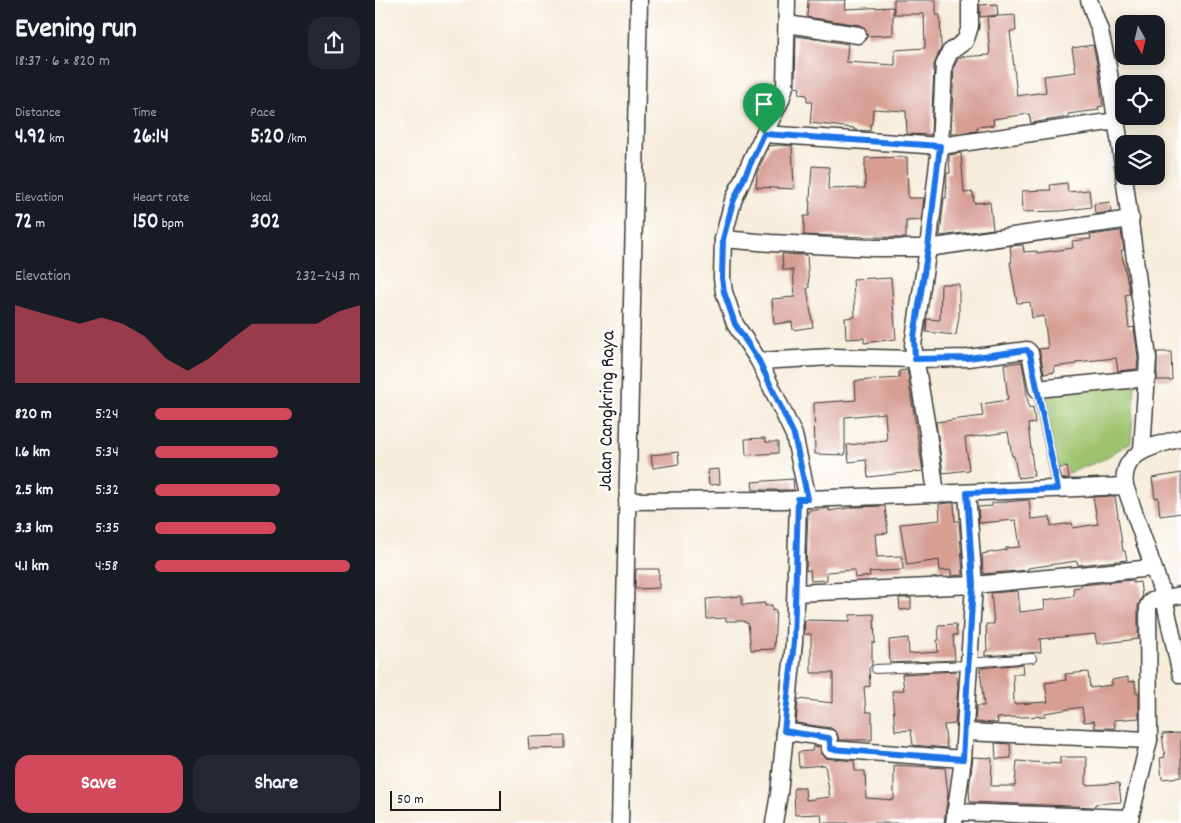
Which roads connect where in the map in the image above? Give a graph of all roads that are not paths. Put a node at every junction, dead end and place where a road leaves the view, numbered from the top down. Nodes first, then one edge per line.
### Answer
1 (639, 0) edge
2 (787, 0) edge
3 (969, 0) edge
4 (1089, 0) edge
5 (787, 24) junction
6 (858, 35) dead end
7 (1115, 115) edge
8 (1115, 121) edge
9 (764, 134) junction
10 (940, 146) junction
11 (1126, 185) edge
12 (1131, 219) junction
13 (723, 239) junction
14 (928, 248) junction
15 (915, 359) junction
16 (759, 361) junction
17 (1148, 378) junction
18 (1037, 389) junction
19 (1181, 438) edge
20 (1142, 450) junction
21 (1125, 486) junction
22 (1058, 489) junction
23 (967, 493) junction
24 (936, 494) junction
25 (803, 499) junction
26 (627, 501) junction
27 (1153, 568) junction
28 (973, 584) junction
29 (796, 593) junction
30 (1181, 595) edge
31 (1164, 598) junction
32 (1033, 658) dead end
33 (969, 664) junction
34 (876, 669) dead end
35 (1181, 675) edge
36 (784, 731) junction
37 (965, 732) junction
38 (1149, 740) junction
39 (963, 759) junction
40 (955, 818) edge
41 (1129, 821) edge
42 (620, 823) edge
43 (774, 823) edge

1 - 26 street, Jalan Cangkring Raya
2 - 5 street
3 - 10 street
4 - 7 street
5 - 6 street
5 - 9 street
8 - 10 street
9 - 10 street
9 - 13 street
10 - 14 street
11 - 12 street
12 - 14 street
12 - 17 street
13 - 14 street
13 - 16 street
14 - 15 street
15 - 16 street
15 - 18 street
15 - 24 street
16 - 25 street
17 - 18 street
17 - 20 street
18 - 22 lane
19 - 20 street
20 - 21 street
21 - 22 street
21 - 27 street
22 - 23 street
23 - 24 street
23 - 28 street
24 - 25 street
25 - 26 street
25 - 29 street
26 - 42 street, Jalan Cangkring Raya
27 - 28 street
27 - 31 street
28 - 29 street
28 - 33 street
29 - 36 street
30 - 31 street
31 - 35 street
31 - 38 street
32 - 33 lane
33 - 34 lane
33 - 37 street
36 - 39 street
36 - 43 street
37 - 38 street
37 - 39 street
38 - 41 street
39 - 40 street
40 - 41 street

